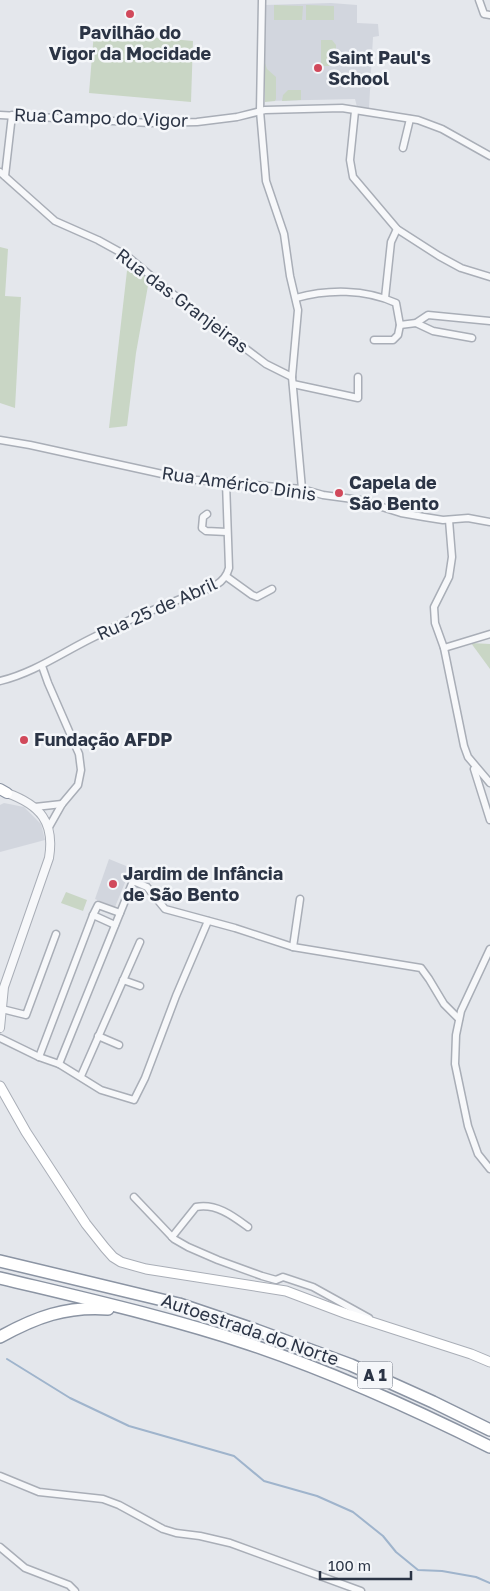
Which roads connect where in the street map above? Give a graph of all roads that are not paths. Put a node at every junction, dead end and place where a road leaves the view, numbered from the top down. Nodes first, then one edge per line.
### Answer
1 (262, 0) edge
2 (479, 0) edge
3 (490, 15) edge
4 (260, 111) junction
5 (355, 111) junction
6 (0, 115) edge
7 (12, 115) junction
8 (410, 119) junction
9 (403, 148) dead end
10 (490, 156) edge
11 (2, 174) edge
12 (397, 229) junction
13 (490, 277) edge
14 (296, 298) junction
15 (385, 298) junction
16 (490, 321) edge
17 (416, 323) junction
18 (400, 325) junction
19 (472, 338) dead end
20 (374, 340) dead end
21 (358, 376) dead end
22 (292, 380) junction
23 (0, 440) edge
24 (226, 482) junction
25 (302, 489) junction
26 (207, 514) dead end
27 (449, 520) junction
28 (490, 522) edge
29 (226, 532) junction
30 (227, 577) junction
31 (272, 588) dead end
32 (490, 634) edge
33 (444, 648) junction
34 (42, 666) junction
35 (0, 681) edge
36 (473, 763) junction
37 (490, 783) edge
38 (2, 792) edge
39 (62, 804) junction
40 (49, 806) junction
41 (35, 807) junction
42 (55, 816) junction
43 (490, 820) edge
44 (48, 827) junction
45 (300, 899) dead end
46 (120, 913) junction
47 (93, 915) junction
48 (208, 921) junction
49 (115, 925) junction
50 (56, 934) dead end
51 (140, 942) dead end
52 (292, 947) junction
53 (490, 949) edge
54 (123, 980) junction
55 (140, 986) dead end
56 (2, 1008) junction
57 (459, 1019) junction
58 (0, 1028) edge
59 (98, 1036) junction
60 (0, 1038) edge
61 (119, 1045) dead end
62 (39, 1057) junction
63 (59, 1064) junction
64 (81, 1076) junction
65 (0, 1086) edge
66 (490, 1169) edge
67 (134, 1197) dead end
68 (248, 1227) dead end
69 (172, 1237) junction
70 (0, 1261) edge
71 (0, 1278) edge
72 (274, 1284) junction
73 (137, 1312) junction
74 (381, 1325) junction
75 (0, 1337) edge
76 (490, 1362) edge
77 (490, 1430) edge
78 (490, 1447) edge
79 (0, 1476) edge
80 (0, 1546) edge
81 (75, 1591) edge
82 (361, 1591) edge

1 - 4 street
2 - 3 street
4 - 5 street, Rua Campo do Vigor
4 - 7 street, Rua Campo do Vigor
4 - 14 street
5 - 8 street, Rua Campo do Vigor
5 - 12 street
6 - 7 street, Rua Campo do Vigor
7 - 11 street
8 - 9 street
8 - 10 street, Rua Campo do Vigor
11 - 22 street, Rua das Granjeiras
12 - 13 street
12 - 15 street
14 - 15 street
14 - 22 street
15 - 18 street
16 - 17 street
17 - 18 street
17 - 19 street
18 - 20 street
21 - 22 street, Rua das Granjeiras
22 - 25 street
23 - 24 street, Rua Américo Dinis
24 - 25 street, Rua Américo Dinis
24 - 29 street, Rua 25 de Abril
25 - 27 street, Rua Américo Dinis
26 - 29 street
27 - 28 street, Rua Américo Dinis
27 - 33 street
29 - 30 street, Rua 25 de Abril
30 - 31 street
30 - 34 street, Rua 25 de Abril
32 - 33 street
33 - 36 street
34 - 35 street, Rua 25 de Abril
34 - 39 street
36 - 37 street
36 - 43 street
38 - 41 street
39 - 40 street
39 - 42 street
40 - 41 street
40 - 42 street
41 - 44 street
42 - 44 street
44 - 56 street
45 - 52 street
46 - 47 street
46 - 48 street
46 - 49 street
47 - 49 street
47 - 62 street
48 - 52 street
48 - 64 street
49 - 63 street
50 - 56 street
51 - 54 street
52 - 57 street
53 - 57 street
54 - 55 street
54 - 59 street
56 - 58 street
57 - 66 street
59 - 61 street
59 - 64 street
60 - 62 street
62 - 63 street
63 - 64 street
65 - 72 main road
67 - 69 street
68 - 69 street
69 - 72 street
70 - 77 highway, Autoestrada do Norte / A 1
71 - 73 highway, Autoestrada do Norte / A 1
72 - 74 main road
72 - 74 street
73 - 75 highway
73 - 78 highway, Autoestrada do Norte / A 1
74 - 76 main road
79 - 82 street
80 - 81 street

